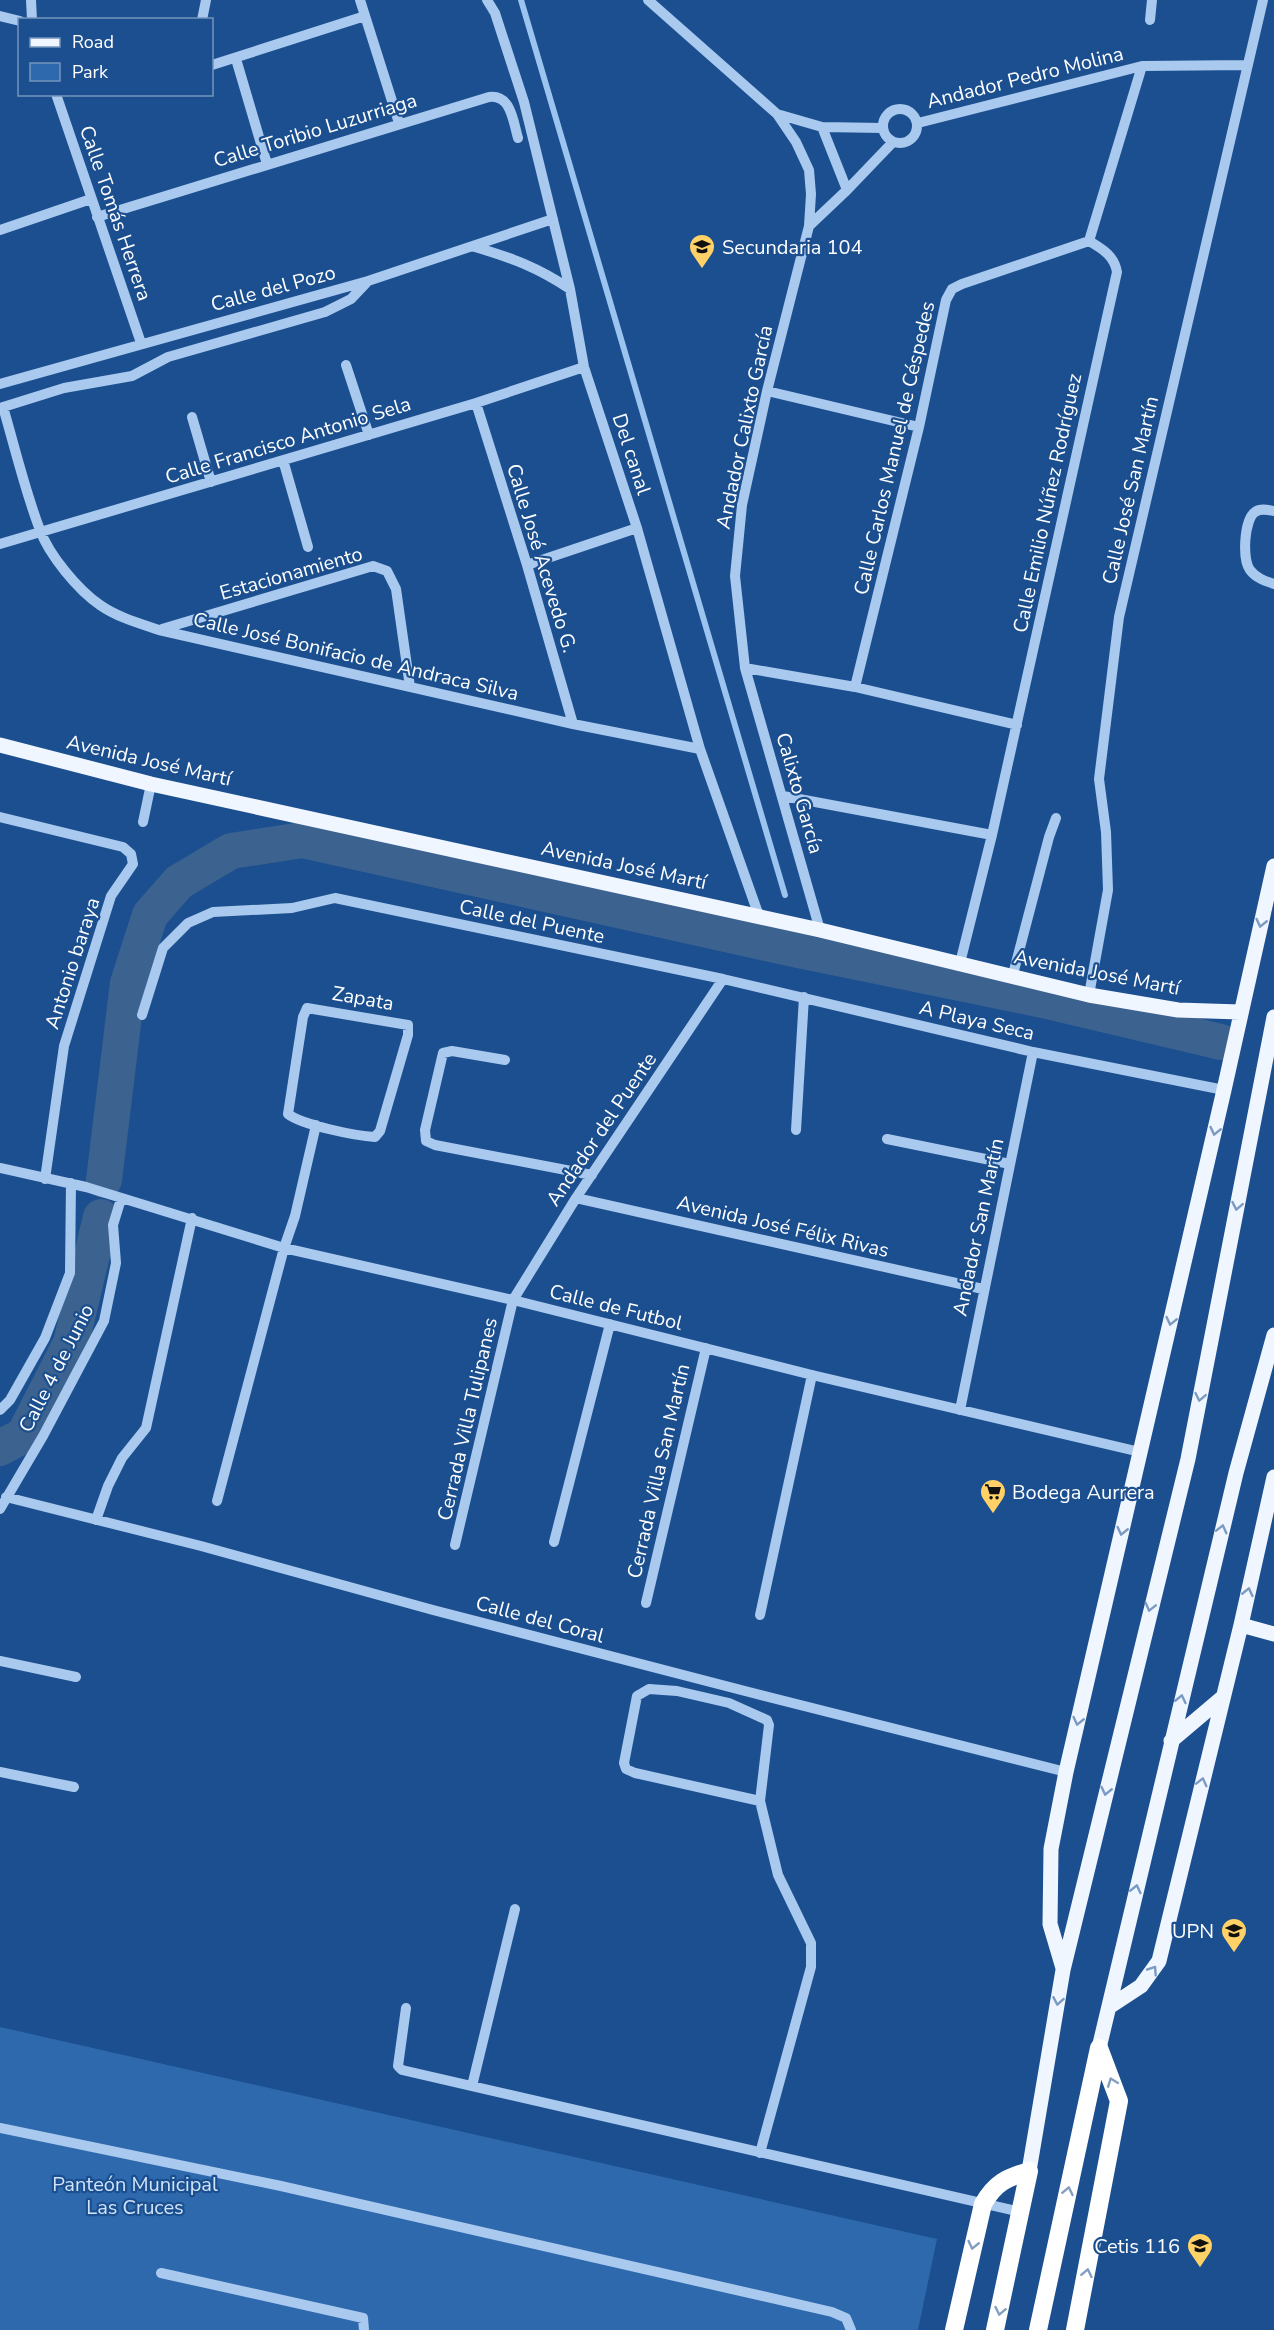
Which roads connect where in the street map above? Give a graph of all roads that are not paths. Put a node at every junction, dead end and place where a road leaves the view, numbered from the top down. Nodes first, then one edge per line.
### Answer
1 (31, 0) edge
2 (206, 0) edge
3 (360, 0) edge
4 (487, 0) edge
5 (648, 0) edge
6 (1152, 0) edge
7 (1263, 0) edge
8 (0, 16) edge
9 (365, 16) junction
10 (32, 18) edge
11 (202, 18) edge
12 (18, 20) edge
13 (1150, 20) dead end
14 (236, 59) junction
15 (213, 65) edge
16 (1248, 65) junction
17 (1142, 66) junction
18 (57, 96) edge
19 (777, 114) junction
20 (399, 123) junction
21 (918, 123) junction
22 (822, 127) junction
23 (883, 128) junction
24 (518, 138) dead end
25 (892, 142) junction
26 (267, 164) junction
27 (847, 190) junction
28 (92, 199) junction
29 (97, 217) junction
30 (553, 219) junction
31 (808, 226) junction
32 (0, 230) edge
33 (1089, 241) junction
34 (475, 246) junction
35 (368, 281) junction
36 (570, 289) junction
37 (141, 343) junction
38 (346, 365) dead end
39 (584, 367) junction
40 (0, 384) edge
41 (767, 391) junction
42 (476, 403) junction
43 (2, 408) edge
44 (192, 417) dead end
45 (919, 427) junction
46 (369, 435) junction
47 (283, 460) junction
48 (210, 482) junction
49 (1274, 510) edge
50 (637, 528) junction
51 (40, 532) junction
52 (0, 544) edge
53 (308, 547) dead end
54 (527, 565) junction
55 (1274, 584) edge
56 (159, 630) junction
57 (745, 668) junction
58 (410, 687) junction
59 (855, 687) junction
60 (573, 724) junction
61 (1017, 724) junction
62 (0, 745) edge
63 (700, 749) junction
64 (151, 784) junction
65 (783, 796) junction
66 (0, 817) edge
67 (1056, 818) dead end
68 (143, 822) dead end
69 (992, 835) junction
70 (1274, 866) edge
71 (759, 916) junction
72 (820, 930) junction
73 (960, 963) junction
74 (1012, 978) junction
75 (723, 979) junction
76 (1089, 995) junction
77 (804, 997) junction
78 (1240, 1012) junction
79 (142, 1015) dead end
80 (1274, 1017) edge
81 (1034, 1052) junction
82 (505, 1060) dead end
83 (1224, 1090) junction
84 (316, 1125) junction
85 (796, 1130) dead end
86 (887, 1139) dead end
87 (1010, 1164) junction
88 (0, 1168) edge
89 (592, 1175) junction
90 (45, 1179) junction
91 (71, 1184) junction
92 (121, 1198) junction
93 (576, 1198) junction
94 (192, 1218) junction
95 (285, 1248) junction
96 (983, 1289) junction
97 (513, 1300) junction
98 (610, 1324) junction
99 (1274, 1335) edge
100 (706, 1348) junction
101 (812, 1375) junction
102 (0, 1410) edge
103 (960, 1410) junction
104 (1140, 1452) junction
105 (1274, 1477) edge
106 (6, 1497) junction
107 (217, 1501) dead end
108 (0, 1509) edge
109 (96, 1520) junction
110 (554, 1542) dead end
111 (455, 1545) dead end
112 (646, 1603) dead end
113 (760, 1615) dead end
114 (1241, 1625) junction
115 (1274, 1634) edge
116 (0, 1661) edge
117 (76, 1677) dead end
118 (1223, 1697) junction
119 (1171, 1741) junction
120 (0, 1772) edge
121 (1066, 1772) junction
122 (74, 1787) dead end
123 (760, 1801) junction
124 (515, 1910) dead end
125 (1063, 1970) junction
126 (1109, 2007) junction
127 (406, 2008) dead end
128 (1099, 2048) junction
129 (472, 2086) junction
130 (0, 2128) edge
131 (760, 2153) junction
132 (1029, 2171) junction
133 (983, 2204) junction
134 (1021, 2212) junction
135 (162, 2273) dead end
136 (364, 2330) edge
137 (851, 2330) edge
138 (954, 2330) edge
139 (995, 2330) edge
140 (1038, 2330) edge
141 (1075, 2330) edge

1 - 10 street
2 - 11 street
3 - 9 street
4 - 30 street, Del canal
5 - 19 street
6 - 13 street
7 - 16 street, Calle José San Martín
8 - 12 street
9 - 14 street
9 - 20 street
14 - 15 street
14 - 26 street
16 - 17 street, Andador Pedro Molina
16 - 76 street, Calle José San Martín
17 - 21 street, Andador Pedro Molina
17 - 33 street
18 - 28 street, Calle Tomás Herrera
19 - 22 street
19 - 31 street, Andador Calixto García
20 - 24 street, Calle Toribio Luzurriaga
20 - 26 street, Calle Toribio Luzurriaga
21 - 23 street
21 - 25 street
22 - 23 street
22 - 27 street
23 - 25 street
25 - 27 street
26 - 29 street, Calle Toribio Luzurriaga
27 - 31 street
28 - 29 street, Calle Tomás Herrera
28 - 32 street
29 - 37 street, Calle Tomás Herrera
30 - 34 street, Calle del Pozo
30 - 36 street, Del canal
31 - 41 street, Andador Calixto García
33 - 45 street, Calle Carlos Manuel de Céspedes
33 - 61 street, Calle Emilio Núñez Rodríguez
34 - 35 street, Calle del Pozo
34 - 36 street
35 - 37 street, Calle del Pozo
35 - 43 street
36 - 39 street, Del canal
37 - 40 street, Calle del Pozo
38 - 46 street
39 - 42 street, Calle Francisco Antonio Sela
39 - 50 street, Del canal
41 - 45 street
41 - 57 street, Andador Calixto García
42 - 46 street, Calle Francisco Antonio Sela
42 - 54 street, Calle José Acevedo G.
43 - 51 street, Calle José Bonifacio de Andraca Silva
44 - 48 street
45 - 59 street, Calle Carlos Manuel de Céspedes
46 - 47 street, Calle Francisco Antonio Sela
47 - 48 street, Calle Francisco Antonio Sela
47 - 53 street
48 - 51 street, Calle Francisco Antonio Sela
49 - 55 street
50 - 54 street
50 - 63 street, Del canal
51 - 52 street, Calle Francisco Antonio Sela
51 - 56 street, Calle José Bonifacio de Andraca Silva
54 - 60 street, Calle José Acevedo G.
56 - 58 street, Calle José Bonifacio de Andraca Silva
56 - 58 street, Estacionamiento
57 - 59 street
57 - 65 street, Calixto García
58 - 60 street, Calle José Bonifacio de Andraca Silva
59 - 61 street
60 - 63 street, Calle José Bonifacio de Andraca Silva
61 - 69 street, Calle Emilio Núñez Rodríguez
62 - 64 main road, Avenida José Martí
63 - 71 street, Del canal
64 - 68 street
64 - 71 main road, Avenida José Martí
65 - 69 street
65 - 72 street, Calixto García
66 - 90 street, Antonio baraya
67 - 74 street
69 - 73 street, Calle Emilio Núñez Rodríguez
70 -> 78 main road
71 - 72 main road, Avenida José Martí
72 - 73 main road, Avenida José Martí
73 - 74 main road, Avenida José Martí
74 - 76 main road, Avenida José Martí
75 - 77 street, A Playa Seca
75 - 79 street, Calle del Puente
75 - 89 street, Andador del Puente
76 - 78 main road, Avenida José Martí
77 - 81 street, A Playa Seca
77 - 85 street
78 - 83 main road
80 -> 125 main road
81 - 83 street, A Playa Seca
81 - 87 street, Andador San Martín
82 - 89 street
83 -> 104 main road
84 - 84 street, Zapata
84 - 95 street
86 - 87 street
87 - 96 street, Andador San Martín
88 - 90 street, Calle de Futbol
89 - 93 street, Andador del Puente
90 - 91 street, Calle de Futbol
91 - 92 street, Calle de Futbol
91 - 102 street
92 - 94 street, Calle de Futbol
92 - 106 street, Calle 4 de Junio
93 - 96 street, Avenida José Félix Rivas
93 - 97 street, Andador del Puente
94 - 95 street, Calle de Futbol
94 - 109 street
95 - 97 street, Calle de Futbol
95 - 107 street
96 - 103 street, Andador San Martín
97 - 98 street, Calle de Futbol
97 - 111 street, Cerrada Villa Tulipanes
98 - 100 street, Calle de Futbol
98 - 110 street
119 -> 99 main road
100 - 101 street, Calle de Futbol
100 - 112 street, Cerrada Villa San Martín
101 - 103 street, Calle de Futbol
101 - 113 street
103 - 104 street, Calle de Futbol
104 -> 121 main road
114 -> 105 main road
106 - 108 street, Calle 4 de Junio
106 - 109 street, Calle del Coral
109 - 121 street, Calle del Coral
114 - 115 main road
114 - 118 main road
116 - 117 street
118 - 119 main road
126 -> 118 main road
126 -> 119 main road
120 - 122 street
121 - 125 main road
123 - 123 street
123 - 131 street
124 - 129 street
125 -> 132 main road
126 - 128 main road
127 - 129 street
140 -> 128 highway
141 -> 128 highway
129 - 131 street
130 - 137 street
131 - 133 street
132 - 133 highway
132 - 134 highway
133 - 134 street
133 -> 138 highway
134 -> 139 highway
135 - 136 street

